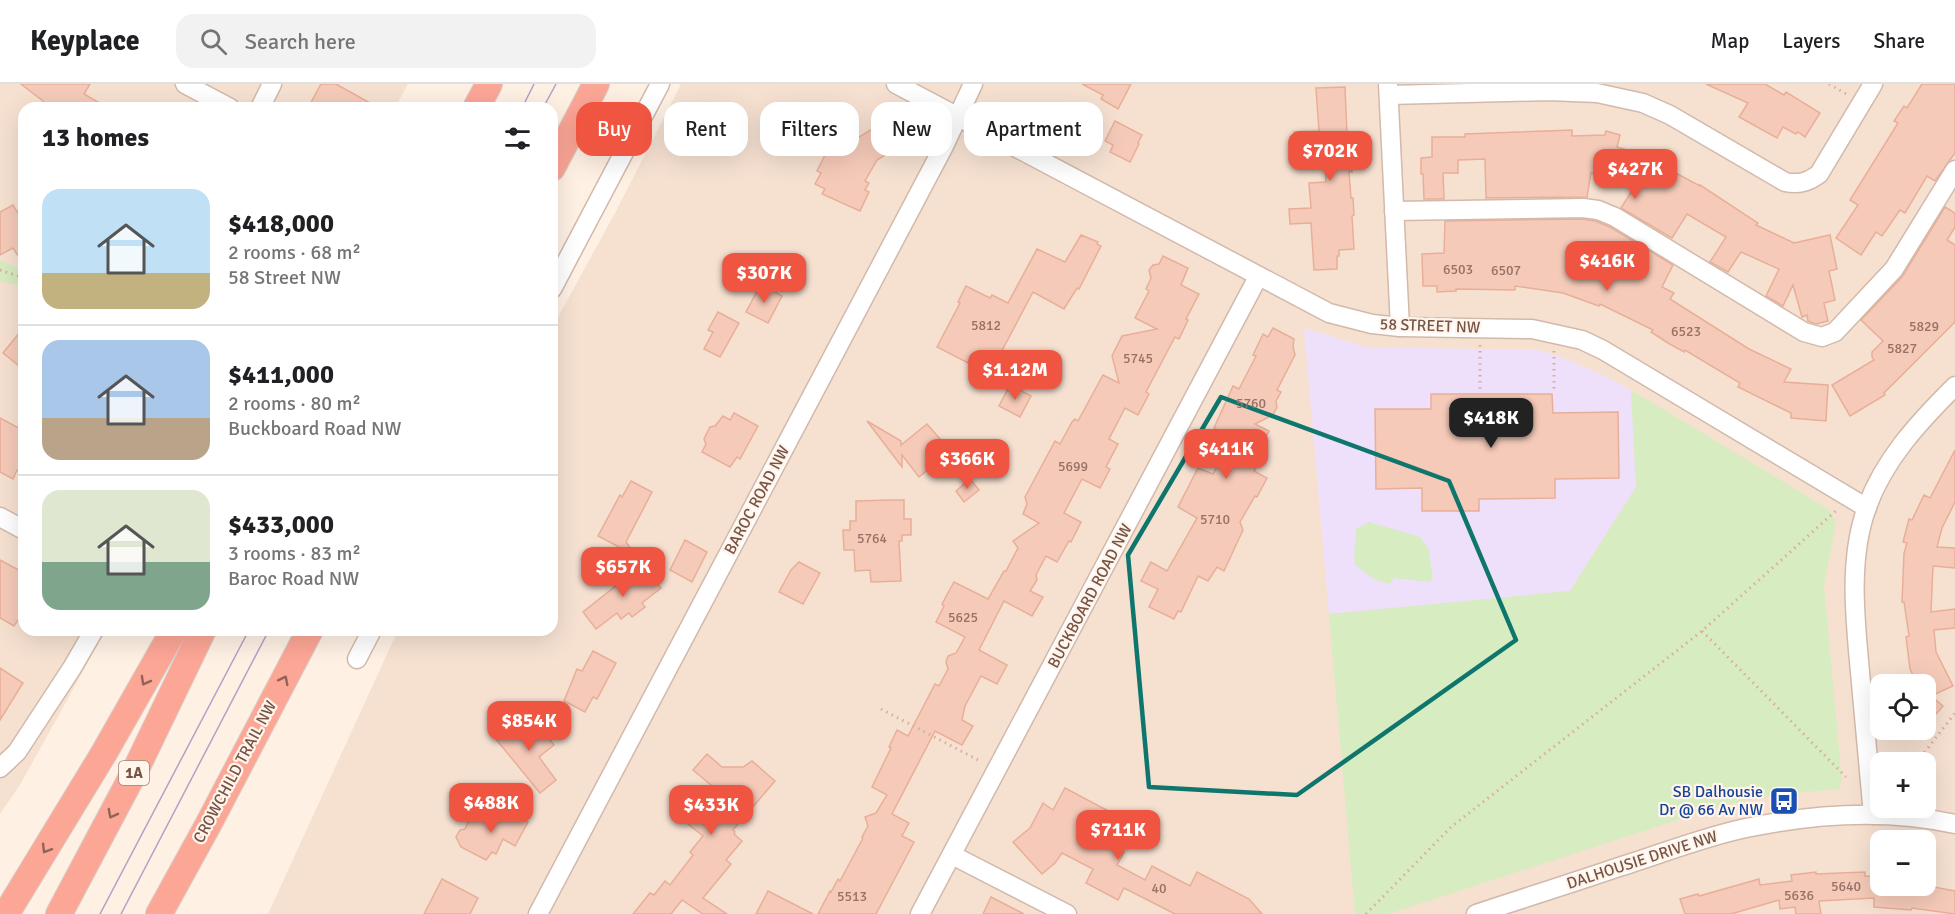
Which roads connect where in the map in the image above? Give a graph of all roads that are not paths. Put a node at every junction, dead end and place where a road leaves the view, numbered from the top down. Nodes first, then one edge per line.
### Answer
1 (185, 84) edge
2 (272, 84) edge
3 (489, 84) edge
4 (596, 84) edge
5 (660, 84) edge
6 (896, 84) edge
7 (973, 84) edge
8 (1873, 84) edge
9 (1388, 89) edge
10 (219, 102) edge
11 (263, 102) edge
12 (479, 102) edge
13 (957, 116) junction
14 (558, 157) edge
15 (1955, 170) edge
16 (1394, 212) junction
17 (1258, 277) junction
18 (558, 278) edge
19 (1400, 327) junction
20 (1955, 386) edge
21 (1867, 508) junction
22 (0, 517) edge
23 (18, 527) edge
24 (91, 636) edge
25 (171, 636) edge
26 (200, 636) edge
27 (307, 636) edge
28 (369, 636) edge
29 (357, 659) dead end
30 (0, 768) edge
31 (1870, 779) edge
32 (1870, 815) edge
33 (1911, 818) edge
34 (1955, 824) edge
35 (208, 825) junction
36 (952, 855) junction
37 (6, 914) edge
38 (59, 914) edge
39 (159, 914) edge
40 (176, 914) edge
41 (538, 914) edge
42 (920, 914) edge
43 (1066, 914) edge
44 (1476, 914) edge

1 - 10 street
2 - 11 street
3 - 12 highway
4 - 14 highway
5 - 18 street
6 - 13 street, 58 STREET NW
7 - 13 street, BAROC ROAD NW
8 - 9 street
9 - 16 street
13 - 17 street, 58 STREET NW
13 - 41 street, BAROC ROAD NW
15 - 16 street
16 - 19 street
17 - 19 street, 58 STREET NW
17 - 36 street, BUCKBOARD ROAD NW
19 - 21 street, 58 STREET NW
20 - 21 street
21 - 31 street
22 - 23 street
24 - 30 street
25 -> 37 highway
26 -> 38 highway, 1A
35 -> 27 highway, CROWCHILD TRAIL NW
28 - 29 street
32 - 44 street, DALHOUSIE DRIVE NW
33 - 34 street, DALHOUSIE DRIVE NW
35 - 39 highway, CROWCHILD TRAIL NW
35 - 40 highway
36 - 42 street, BUCKBOARD ROAD NW
36 - 43 street

